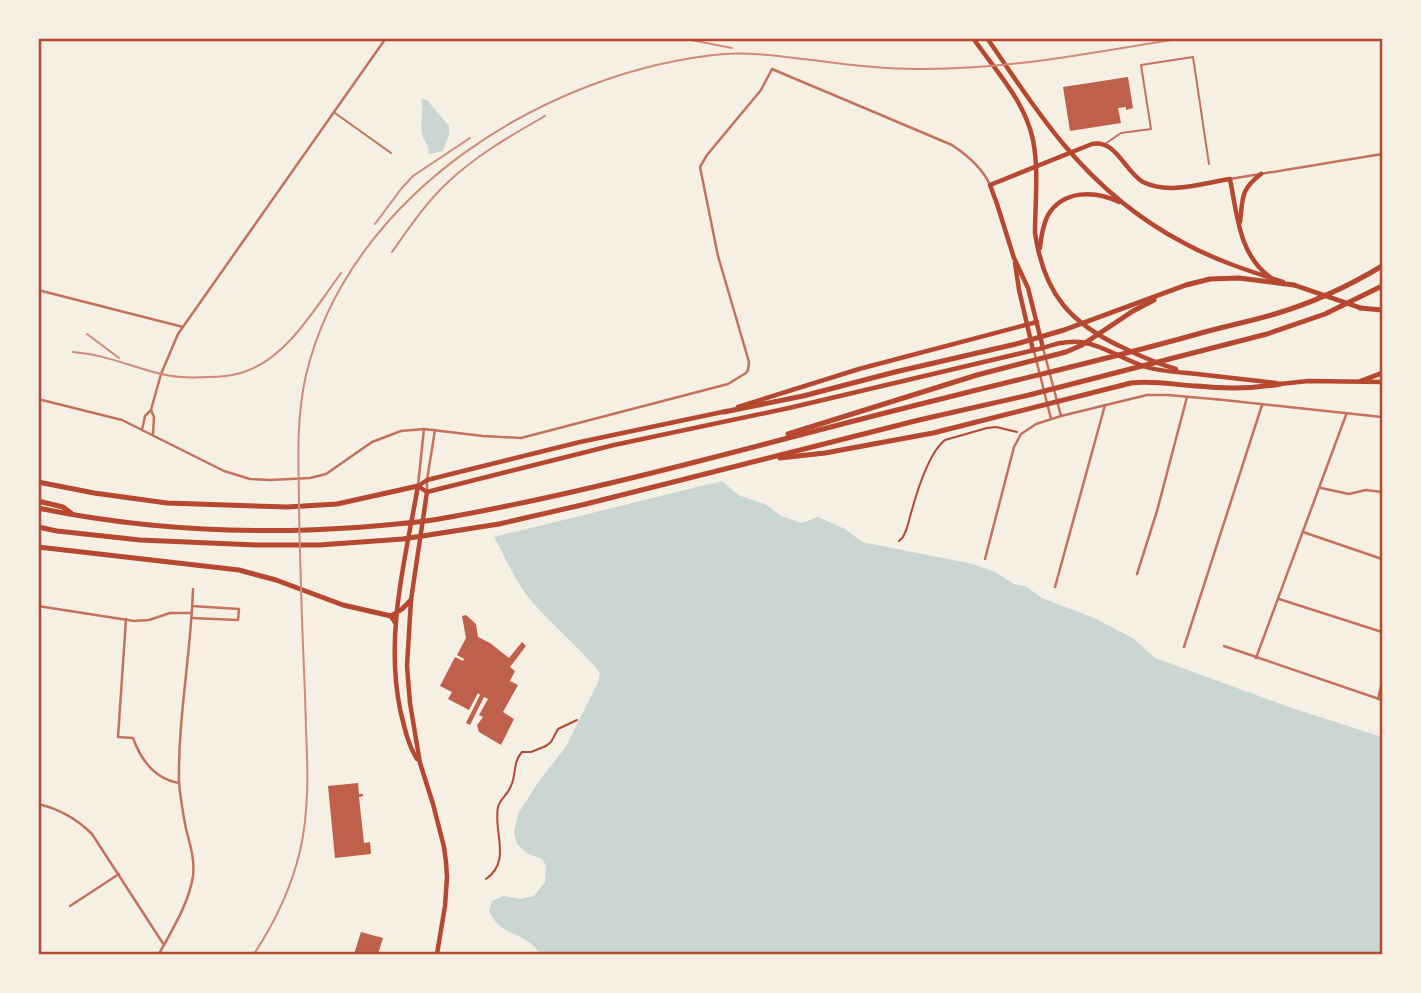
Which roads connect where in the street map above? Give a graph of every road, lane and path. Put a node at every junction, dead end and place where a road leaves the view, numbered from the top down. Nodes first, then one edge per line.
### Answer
1 (386, 38) edge
2 (974, 40) edge
3 (987, 40) edge
4 (333, 113) junction
5 (1105, 144) junction
6 (391, 153) dead end
7 (1382, 154) edge
8 (1209, 164) dead end
9 (1261, 174) junction
10 (1230, 179) junction
11 (990, 185) junction
12 (1126, 205) junction
13 (1240, 227) junction
14 (1039, 255) junction
15 (1014, 258) junction
16 (1382, 266) edge
17 (1270, 277) junction
18 (1186, 285) junction
19 (1294, 285) junction
20 (1382, 286) edge
21 (38, 290) edge
22 (1360, 308) joint
23 (1382, 312) edge
24 (1037, 322) junction
25 (1028, 325) junction
26 (183, 327) junction
27 (1043, 348) junction
28 (1033, 350) junction
29 (1188, 373) junction
30 (1382, 373) edge
31 (1361, 381) junction
32 (1382, 382) edge
33 (1280, 384) junction
34 (1187, 397) junction
35 (38, 399) edge
36 (1105, 405) junction
37 (1262, 405) junction
38 (151, 410) junction
39 (724, 412) junction
40 (1346, 414) junction
41 (1061, 416) junction
42 (1382, 417) edge
43 (1051, 419) junction
44 (424, 429) junction
45 (142, 430) junction
46 (435, 430) junction
47 (1017, 433) dead end
48 (153, 435) junction
49 (752, 447) junction
50 (760, 461) junction
51 (427, 480) junction
52 (38, 482) edge
53 (418, 486) junction
54 (1320, 488) junction
55 (427, 492) junction
56 (1382, 492) edge
57 (38, 501) edge
58 (38, 508) edge
59 (74, 515) junction
60 (38, 527) edge
61 (1303, 532) junction
62 (898, 541) dead end
63 (38, 547) edge
64 (985, 559) dead end
65 (1382, 559) edge
66 (1137, 574) dead end
67 (1055, 587) dead end
68 (193, 589) dead end
69 (1278, 598) junction
70 (411, 600) junction
71 (38, 606) edge
72 (192, 606) junction
73 (192, 615) junction
74 (394, 617) junction
75 (126, 619) junction
76 (1382, 632) edge
77 (1224, 646) dead end
78 (1184, 647) dead end
79 (1256, 658) junction
80 (1382, 682) edge
81 (1380, 699) edge
82 (577, 720) dead end
83 (420, 763) junction
84 (179, 782) junction
85 (38, 804) edge
86 (119, 874) junction
87 (486, 879) dead end
88 (70, 906) dead end
89 (164, 945) junction
90 (159, 954) edge
91 (437, 954) edge

1 - 4 street
2 - 14 main road
3 - 12 main road
4 - 6 lane
4 - 26 street
5 - 8 lane
5 - 10 main road
5 - 11 main road
7 - 9 street
9 - 10 street
9 - 13 main road
10 - 13 main road
11 - 15 main road
11 - 46 street
12 - 14 main road
12 - 17 main road
13 - 17 main road
14 - 29 main road
15 - 24 main road
15 - 25 main road
16 - 49 highway
17 - 19 main road
18 - 19 highway
18 - 39 highway
18 - 49 highway
19 - 22 main road
20 - 50 highway
21 - 26 street
22 - 23 highway
24 - 25 main road
24 - 27 main road
25 - 28 main road
25 - 39 main road
26 - 38 street
27 - 28 main road
27 - 29 main road
27 - 41 street
28 - 43 street
28 - 55 main road
29 - 33 main road
30 - 31 highway
31 - 32 main road
31 - 33 main road
33 - 50 highway
34 - 36 street
34 - 37 street
34 - 66 street
35 - 45 street
36 - 41 street
36 - 67 street
37 - 40 street
37 - 78 street
38 - 45 street
38 - 48 street
39 - 51 main road
40 - 42 street
40 - 54 street
41 - 43 street
43 - 64 street
44 - 46 street
44 - 48 street
44 - 53 street
45 - 48 street
46 - 51 street
47 - 62 path
49 - 59 highway
50 - 60 highway
51 - 53 main road
51 - 55 street
52 - 53 highway
53 - 55 main road
53 - 74 main road
54 - 56 street
54 - 61 street
55 - 70 main road
57 - 59 highway
58 - 59 highway
61 - 65 street
61 - 69 street
63 - 74 highway
68 - 72 street
69 - 76 street
69 - 79 street
70 - 74 highway
70 - 83 main road
71 - 75 street
72 - 73 street
72 - 73 street
73 - 75 street
73 - 84 street
74 - 83 main road
75 - 84 street
77 - 79 street
79 - 81 street
80 - 81 street
82 - 87 path
83 - 91 main road
84 - 89 street
85 - 86 street
86 - 88 street
86 - 89 street
89 - 90 street

